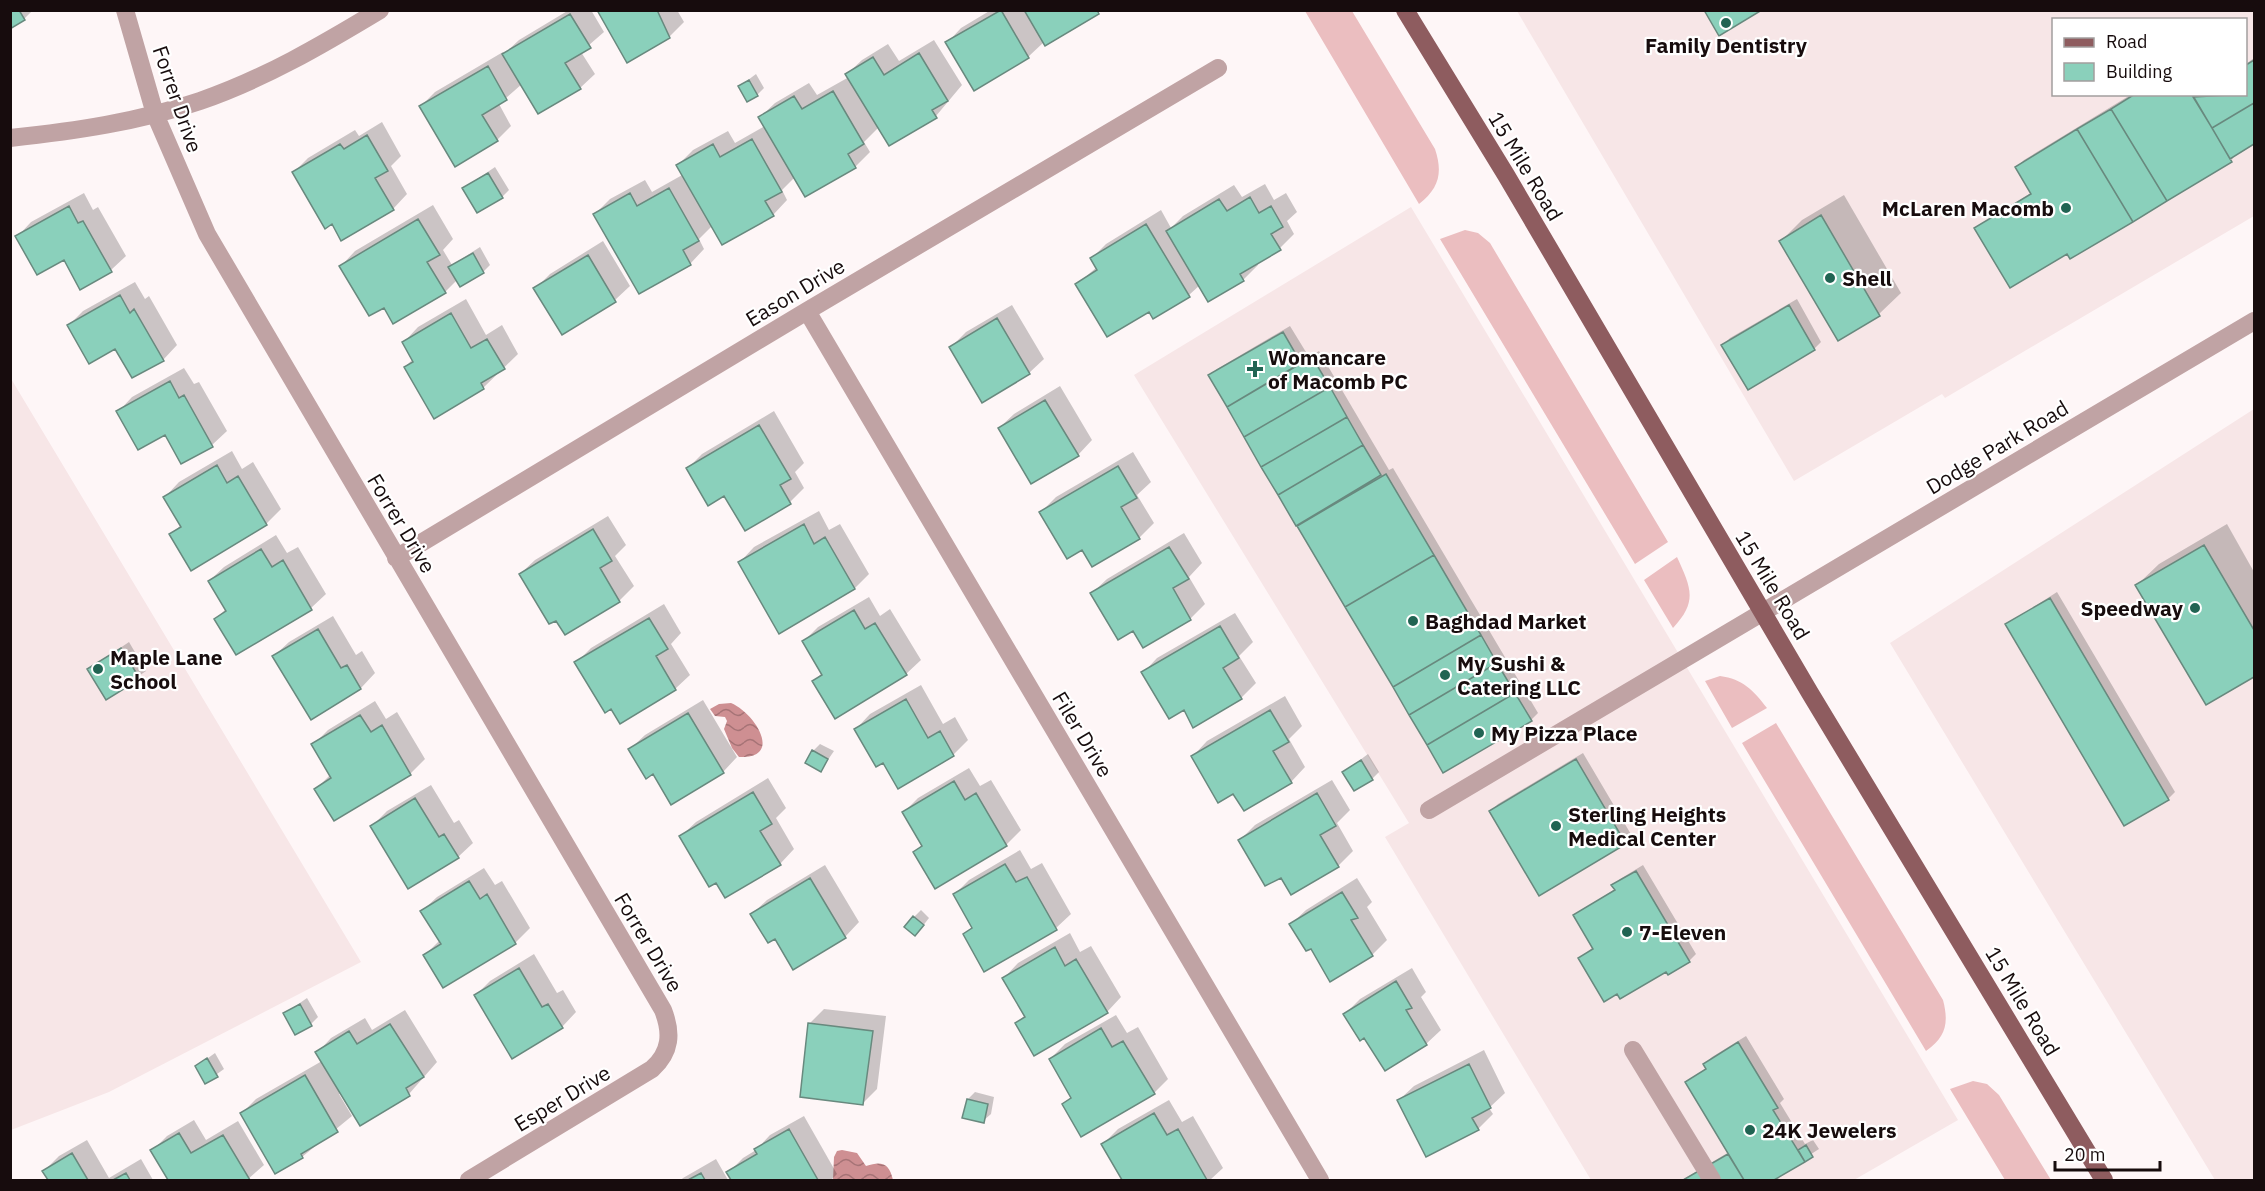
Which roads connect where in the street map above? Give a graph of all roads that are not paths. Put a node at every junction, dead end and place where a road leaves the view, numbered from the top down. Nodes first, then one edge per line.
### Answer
1 (125, 10) edge
2 (380, 10) edge
3 (1405, 10) edge
4 (1218, 68) dead end
5 (155, 114) junction
6 (10, 138) edge
7 (807, 311) junction
8 (2254, 321) edge
9 (396, 558) junction
10 (1763, 612) junction
11 (1429, 810) dead end
12 (669, 1044) joint
13 (1633, 1050) dead end
14 (469, 1180) edge
15 (1320, 1180) edge
16 (1712, 1180) edge
17 (2104, 1180) edge

1 - 5 street, Forrer Drive
2 - 5 street
3 - 10 main road, 15 Mile Road
4 - 7 street, Eason Drive
5 - 6 street
5 - 9 street, Forrer Drive
7 - 9 street, Eason Drive
7 - 15 street, Filer Drive
8 - 10 street, Dodge Park Road
9 - 12 street, Forrer Drive
10 - 11 street, Dodge Park Road
10 - 17 main road, 15 Mile Road
12 - 14 street, Esper Drive
13 - 16 street

